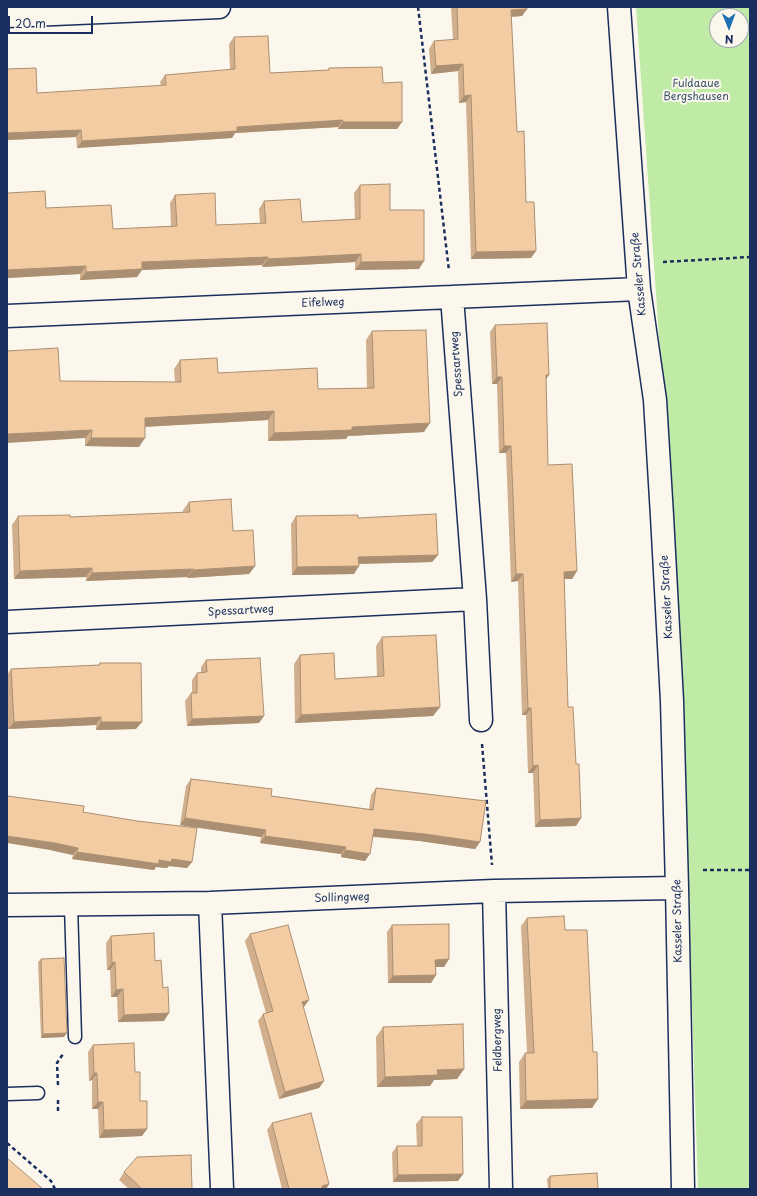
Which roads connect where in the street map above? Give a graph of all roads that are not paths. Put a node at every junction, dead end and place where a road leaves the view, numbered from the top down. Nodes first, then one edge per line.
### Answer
1 (219, 7) edge
2 (619, 7) edge
3 (7, 16) edge
4 (639, 289) junction
5 (452, 297) junction
6 (7, 316) edge
7 (475, 599) junction
8 (7, 622) edge
9 (480, 720) road end
10 (677, 879) junction
11 (494, 891) junction
12 (210, 903) junction
13 (71, 905) junction
14 (7, 906) edge
15 (75, 1037) road end
16 (38, 1093) dead end
17 (7, 1094) edge
18 (222, 1189) edge
19 (501, 1189) edge
20 (683, 1189) edge

1 - 3 street
2 - 4 street, Kasseler Straße
4 - 5 street, Eifelweg
4 - 10 street, Kasseler Straße
5 - 6 street, Eifelweg
5 - 7 street, Spessartweg
7 - 8 street, Spessartweg
7 - 9 street, Spessartweg
10 - 11 street, Sollingweg
10 - 20 street, Kasseler Straße
11 - 12 street, Sollingweg
11 - 19 street, Feldbergweg
12 - 13 street, Sollingweg
12 - 18 street
13 - 14 street, Sollingweg
13 - 15 lane
16 - 17 lane

